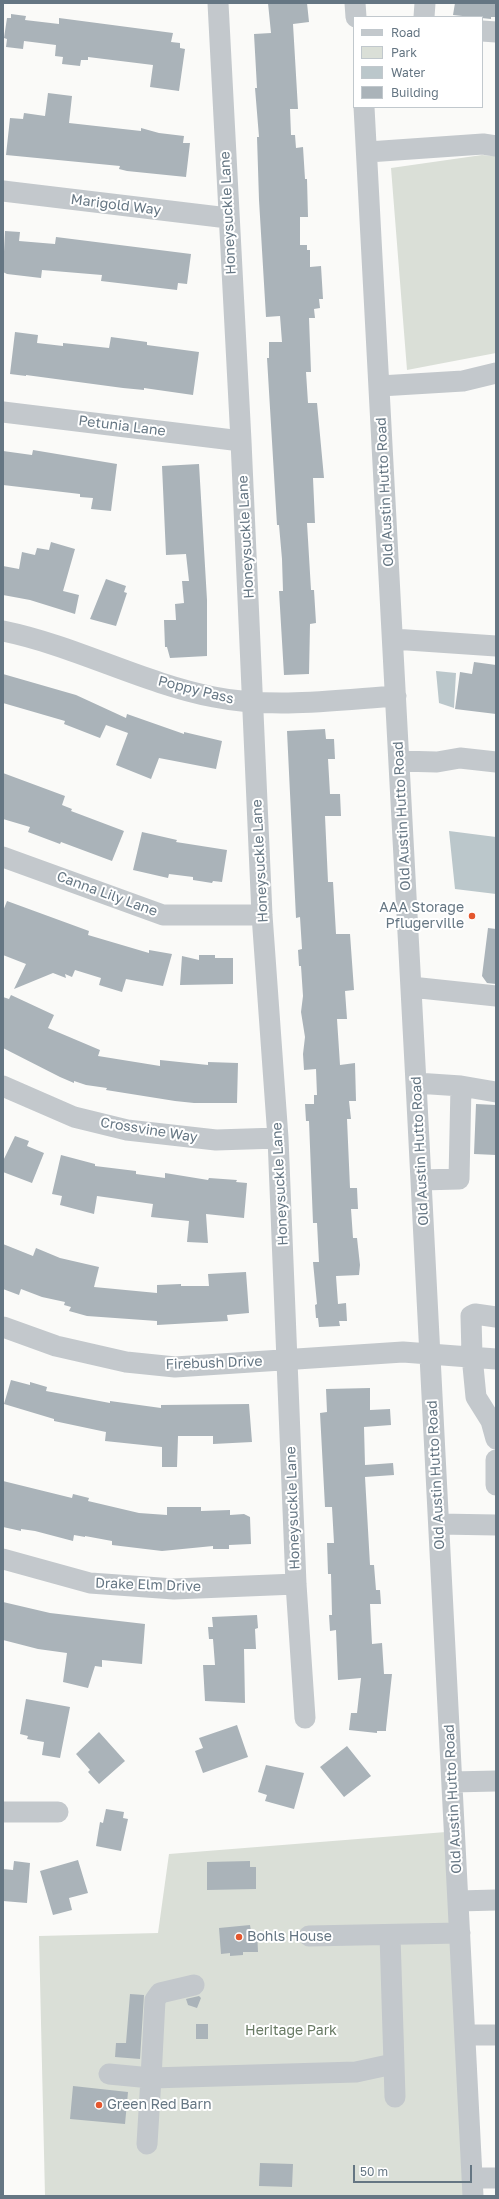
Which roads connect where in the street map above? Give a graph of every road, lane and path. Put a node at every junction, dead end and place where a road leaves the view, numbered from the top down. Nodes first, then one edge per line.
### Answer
1 (218, 3) edge
2 (355, 3) edge
3 (425, 3) edge
4 (356, 16) edge
5 (424, 16) edge
6 (483, 31) edge
7 (496, 32) edge
8 (364, 108) edge
9 (496, 146) edge
10 (368, 152) junction
11 (3, 191) edge
12 (228, 218) junction
13 (496, 373) edge
14 (380, 386) junction
15 (3, 412) edge
16 (241, 441) junction
17 (3, 631) edge
18 (393, 639) junction
19 (496, 646) edge
20 (396, 696) junction
21 (253, 702) junction
22 (399, 761) junction
23 (496, 762) edge
24 (3, 857) edge
25 (262, 915) junction
26 (411, 987) junction
27 (496, 996) edge
28 (416, 1083) junction
29 (3, 1086) edge
30 (460, 1086) junction
31 (496, 1092) edge
32 (278, 1138) junction
33 (421, 1180) junction
34 (496, 1317) edge
35 (3, 1327) edge
36 (430, 1353) junction
37 (472, 1356) junction
38 (496, 1359) edge
39 (286, 1360) junction
40 (496, 1439) edge
41 (439, 1524) junction
42 (496, 1525) edge
43 (3, 1559) edge
44 (296, 1584) junction
45 (305, 1718) dead end
46 (496, 1781) edge
47 (452, 1782) junction
48 (3, 1812) edge
49 (58, 1812) dead end
50 (496, 1900) edge
51 (458, 1901) junction
52 (460, 1933) junction
53 (390, 1935) junction
54 (309, 1936) dead end
55 (194, 1986) dead end
56 (465, 2034) junction
57 (496, 2035) edge
58 (394, 2064) junction
59 (109, 2074) dead end
60 (151, 2078) junction
61 (394, 2097) dead end
62 (147, 2144) dead end
63 (496, 2178) edge
64 (472, 2187) edge

1 - 12 street, Honeysuckle Lane
2 - 4 street
3 - 5 street
6 - 7 street
8 - 10 street, Old Austin Hutto Road
9 - 10 street
10 - 14 street, Old Austin Hutto Road
11 - 12 street, Marigold Way
12 - 16 street, Honeysuckle Lane
13 - 14 street
14 - 18 street, Old Austin Hutto Road
15 - 16 street, Petunia Lane
16 - 21 street, Honeysuckle Lane
17 - 21 street, Poppy Pass
18 - 19 street
18 - 20 street, Old Austin Hutto Road
20 - 21 street, Poppy Pass
20 - 22 street, Old Austin Hutto Road
21 - 25 street, Honeysuckle Lane
22 - 23 street
22 - 26 street, Old Austin Hutto Road
24 - 25 street, Canna Lily Lane
25 - 32 street, Honeysuckle Lane
26 - 27 street
26 - 28 street, Old Austin Hutto Road
28 - 30 street
28 - 33 street, Old Austin Hutto Road
29 - 32 street, Crossvine Way
30 - 31 street
30 - 33 street
32 - 39 street, Honeysuckle Lane
33 - 36 street, Old Austin Hutto Road
34 - 37 street
35 - 39 street, Firebush Drive
36 - 37 street, Firebush Drive
36 - 39 street, Firebush Drive
36 - 41 street, Old Austin Hutto Road
37 - 38 street, Firebush Drive
37 - 40 street
39 - 44 street, Honeysuckle Lane
41 - 42 street
41 - 47 street, Old Austin Hutto Road
43 - 44 street, Drake Elm Drive
44 - 45 street, Honeysuckle Lane
46 - 47 street
47 - 51 street, Old Austin Hutto Road
48 - 49 street
50 - 51 street
51 - 52 street, Old Austin Hutto Road
52 - 53 street
52 - 56 street, Old Austin Hutto Road
53 - 54 street
53 - 58 street
55 - 60 street
56 - 57 street
56 - 64 street, Old Austin Hutto Road
58 - 60 street
58 - 61 street
59 - 60 street
60 - 62 street
63 - 64 street

